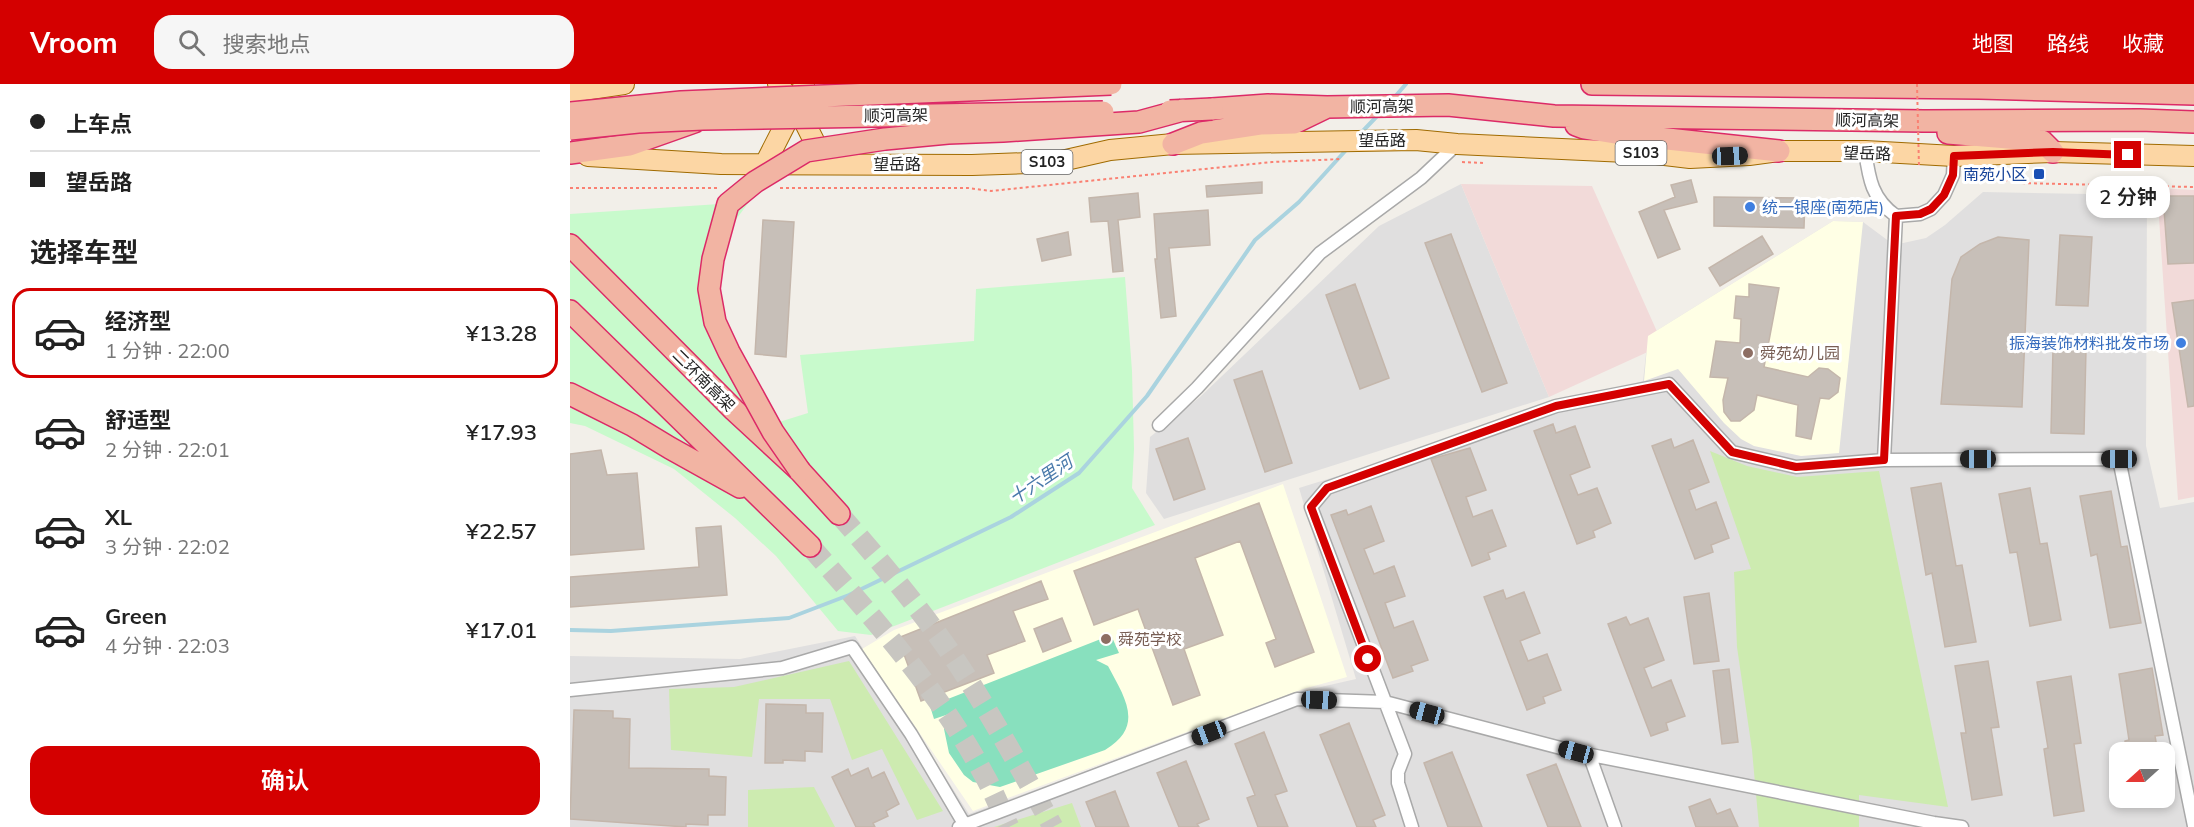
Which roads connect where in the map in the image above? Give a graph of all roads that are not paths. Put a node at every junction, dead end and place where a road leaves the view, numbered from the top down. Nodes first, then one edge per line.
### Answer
1 (624, 84) edge
2 (778, 84) edge
3 (804, 84) edge
4 (1111, 84) edge
5 (1592, 84) edge
6 (1039, 85) edge
7 (2099, 88) edge
8 (570, 92) edge
9 (2194, 94) edge
10 (1332, 107) junction
11 (1184, 110) junction
12 (570, 113) edge
13 (1554, 116) junction
14 (703, 119) junction
15 (1924, 122) junction
16 (2194, 122) edge
17 (570, 129) edge
18 (1173, 144) junction
19 (1457, 144) junction
20 (1779, 151) junction
21 (1865, 151) junction
22 (2053, 152) junction
23 (570, 154) edge
24 (1954, 156) junction
25 (2194, 156) edge
26 (825, 163) junction
27 (765, 164) junction
28 (1896, 216) junction
29 (570, 245) edge
30 (570, 311) edge
31 (570, 394) edge
32 (1159, 424) dead end
33 (1884, 460) junction
34 (800, 471) junction
35 (762, 498) junction
36 (839, 514) tunnel mouth
37 (810, 546) tunnel mouth
38 (570, 690) edge
39 (1385, 702) junction
40 (1589, 754) junction
41 (964, 826) edge
42 (2194, 826) edge
43 (1412, 827) edge
44 (1615, 827) edge
45 (1962, 827) edge

1 - 8 main road
2 - 27 main road
3 - 26 main road
4 - 6 highway, 顺河高架, bridge
5 - 7 highway, 顺河高架
6 - 12 highway, 顺河高架, bridge
7 - 9 highway, 顺河高架
10 - 11 highway, 顺河高架, bridge
10 - 13 highway, 顺河高架
10 - 18 highway
11 - 14 highway, 顺河高架, bridge
11 - 34 highway, bridge
13 - 15 highway, 顺河高架
13 - 20 highway
14 - 17 highway, 顺河高架, bridge
14 - 23 highway, bridge
15 - 16 highway, 顺河高架
15 - 22 highway
18 - 19 main road, 望岳路 / S103
18 - 26 main road, 望岳路 / S103
19 - 20 main road, 望岳路 / S103
19 - 32 street
20 - 21 main road, 望岳路 / S103
21 - 24 main road, 望岳路 / S103
21 - 28 street
22 - 24 main road, 望岳路 / S103
22 - 25 main road, 望岳路 / S103
23 - 27 main road, 望岳路 / S103
24 - 28 street
26 - 27 main road, 望岳路 / S103
28 - 33 street
29 - 34 highway, 二环南高架, bridge
30 - 35 highway
31 - 35 highway
33 - 39 street
33 - 42 street
34 - 36 highway, 二环南高架
35 - 37 highway
38 - 41 street
39 - 40 street
39 - 41 street
39 - 43 street
40 - 44 street
40 - 45 street

